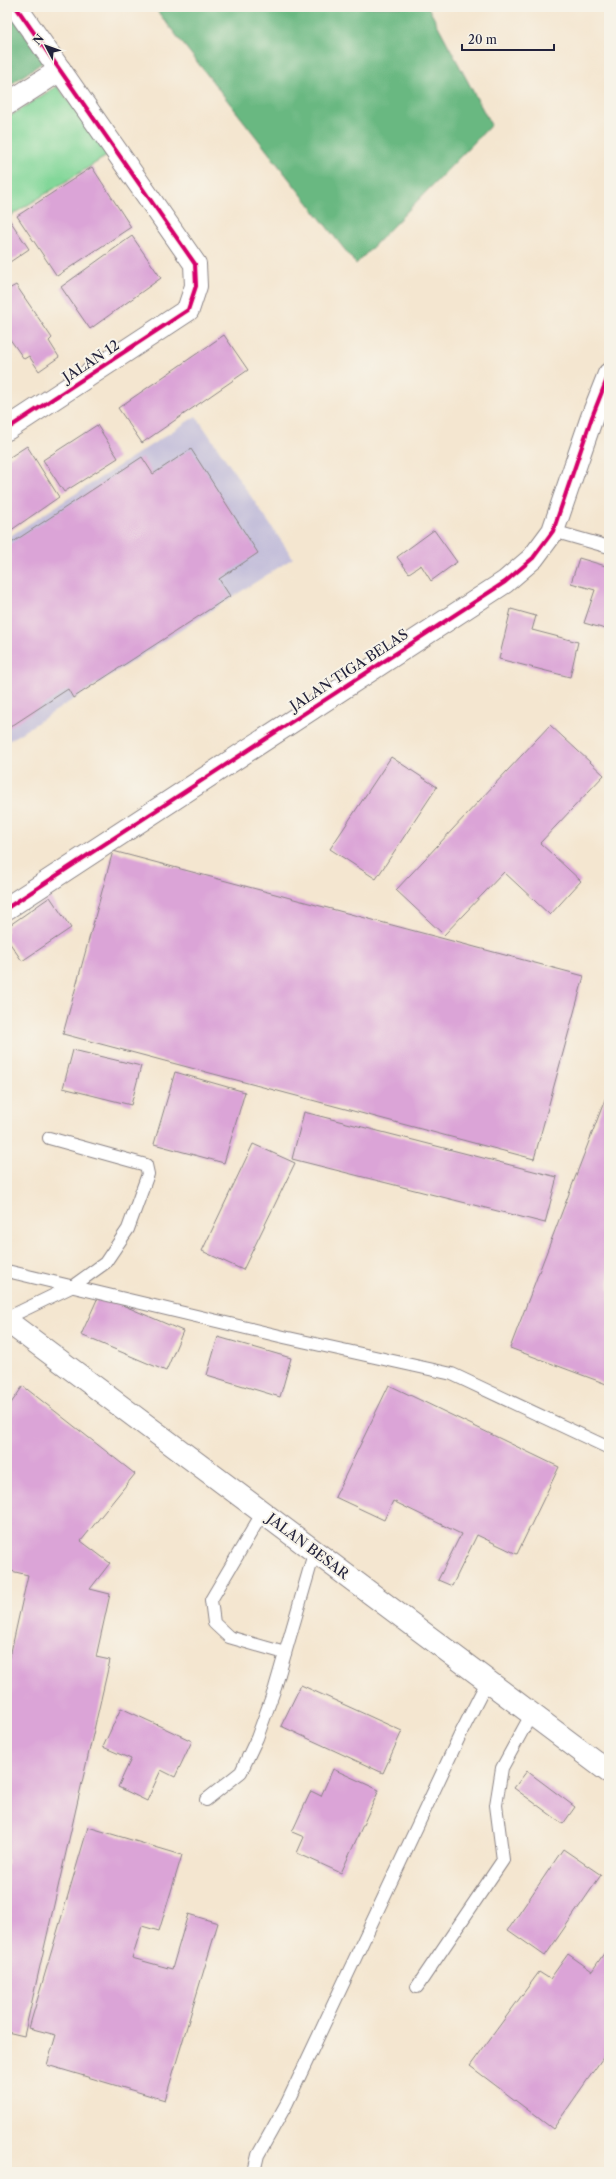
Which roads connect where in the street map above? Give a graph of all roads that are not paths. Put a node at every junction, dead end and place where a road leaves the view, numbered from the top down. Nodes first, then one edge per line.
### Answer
1 (16, 7) edge
2 (60, 70) junction
3 (7, 104) edge
4 (609, 374) edge
5 (7, 429) edge
6 (554, 531) junction
7 (609, 548) edge
8 (7, 908) edge
9 (49, 1138) dead end
10 (7, 1271) edge
11 (73, 1286) junction
12 (7, 1319) edge
13 (609, 1448) edge
14 (263, 1512) junction
15 (315, 1550) junction
16 (285, 1653) junction
17 (488, 1680) junction
18 (532, 1714) junction
19 (609, 1772) edge
20 (206, 1800) dead end
21 (417, 1987) dead end
22 (254, 2172) edge

1 - 2 street
2 - 3 street
2 - 5 street, JALAN 12
4 - 6 street, JALAN TIGA BELAS
6 - 7 lane
6 - 8 street, JALAN TIGA BELAS
9 - 11 lane
10 - 11 lane
11 - 12 lane
11 - 13 lane
12 - 14 street, JALAN BESAR
14 - 15 street, JALAN BESAR
14 - 16 lane
15 - 16 lane
15 - 17 street, JALAN BESAR
16 - 20 lane
17 - 18 street, JALAN BESAR
17 - 22 lane
18 - 19 street, JALAN BESAR
18 - 21 lane

